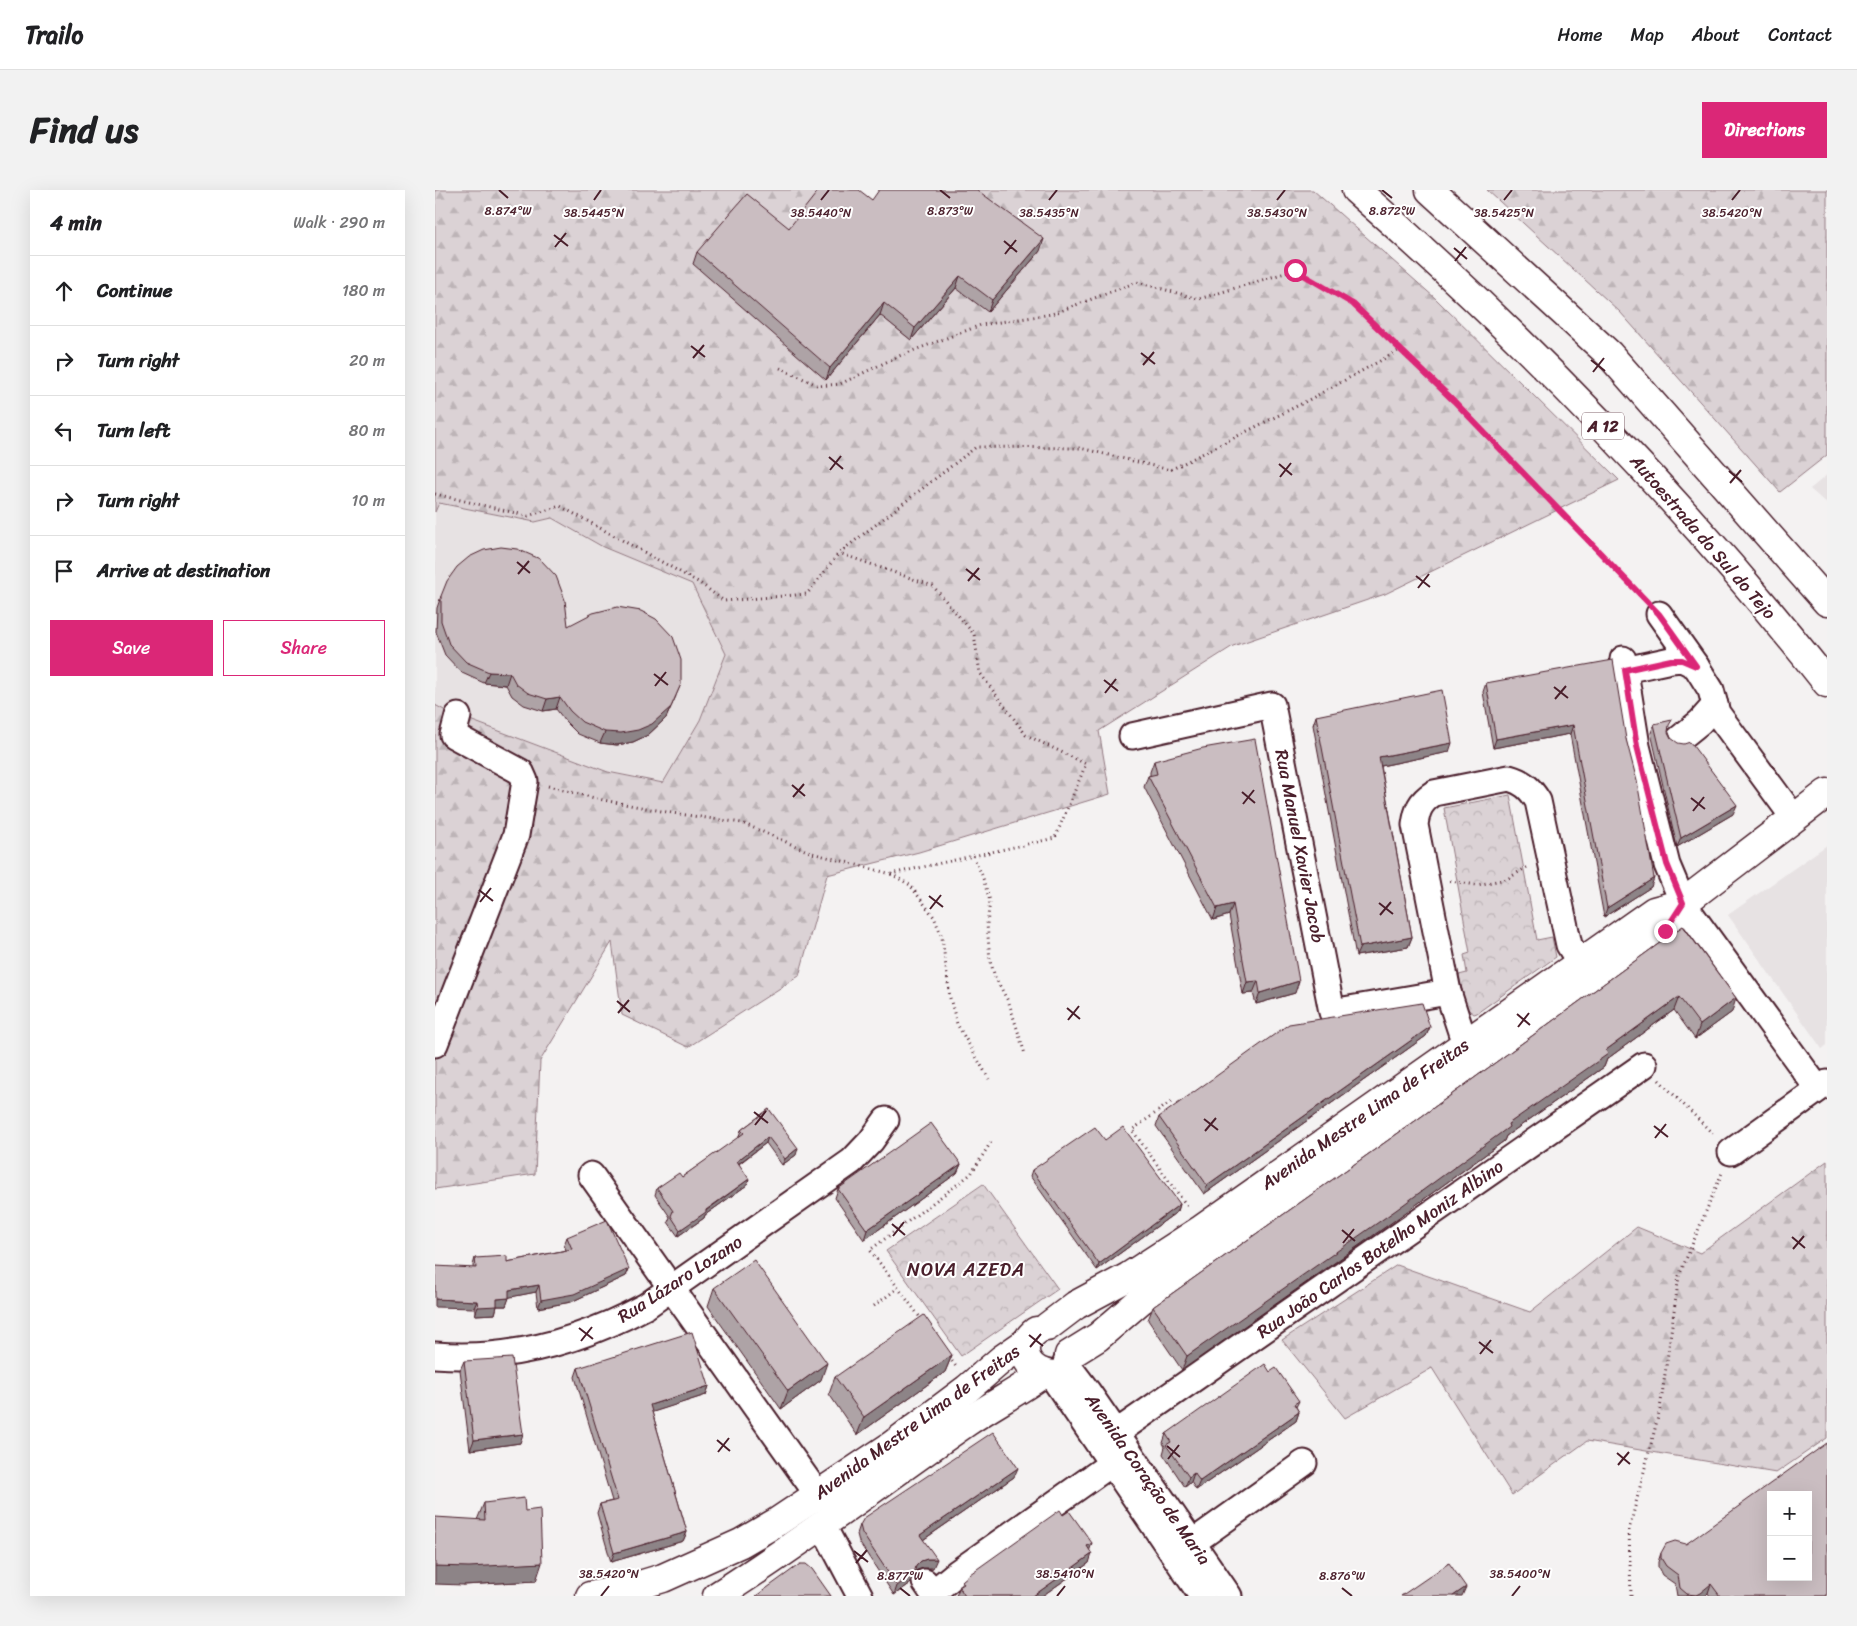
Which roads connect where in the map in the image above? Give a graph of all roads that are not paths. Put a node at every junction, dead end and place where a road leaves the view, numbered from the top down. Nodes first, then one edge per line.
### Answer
1 (1357, 190) edge
2 (1430, 190) edge
3 (1827, 602) edge
4 (1659, 614) road end
5 (1696, 666) junction
6 (1827, 683) edge
7 (1715, 705) junction
8 (457, 716) dead end
9 (1132, 736) dead end
10 (1679, 739) dead end
11 (1827, 793) edge
12 (1794, 818) junction
13 (1683, 903) junction
14 (1580, 963) junction
15 (1448, 992) junction
16 (435, 1044) edge
17 (1465, 1044) junction
18 (1644, 1065) road end
19 (1822, 1086) edge
20 (886, 1120) dead end
21 (1731, 1152) road end
22 (591, 1175) dead end
23 (670, 1289) junction
24 (1047, 1327) junction
25 (1025, 1343) junction
26 (435, 1355) edge
27 (1057, 1366) junction
28 (1116, 1433) junction
29 (1304, 1463) dead end
30 (1111, 1464) junction
31 (817, 1496) junction
32 (823, 1526) junction
33 (1192, 1544) junction
34 (925, 1582) dead end
35 (628, 1592) edge
36 (590, 1596) edge
37 (717, 1596) edge
38 (860, 1596) edge
39 (1203, 1596) edge
40 (1229, 1596) edge

1 - 6 main road, Autoestrada do Sul do Tejo / A 12
2 - 3 main road
4 - 5 street
5 - 7 street
5 - 13 street
7 - 10 street
7 - 12 street
8 - 16 street
9 - 15 street, Rua Manuel Xavier Jacob
11 - 12 main road, Avenida Mestre Lima de Freitas
12 - 13 main road, Avenida Mestre Lima de Freitas
13 - 14 main road, Avenida Mestre Lima de Freitas
13 - 19 street
13 - 27 main road, Avenida Mestre Lima de Freitas
14 - 15 street
14 - 17 main road, Avenida Mestre Lima de Freitas
15 - 17 street
17 - 24 main road, Avenida Mestre Lima de Freitas
18 - 28 street, Rua João Carlos Botelho Moniz Albino
19 - 21 street
20 - 23 street, Rua Lázaro Lozano
22 - 23 street
23 - 26 street, Rua Lázaro Lozano
23 - 31 street
24 - 25 main road
24 - 27 main road
25 - 27 main road
25 - 31 main road, Avenida Mestre Lima de Freitas
27 - 28 street, Avenida Coração de Maria
27 - 30 street, Avenida Coração de Maria
27 - 32 main road, Avenida Mestre Lima de Freitas
28 - 33 street, Avenida Coração de Maria
29 - 33 street
30 - 34 street
30 - 39 street, Avenida Coração de Maria
31 - 35 main road, Avenida Mestre Lima de Freitas
32 - 37 main road, Avenida Mestre Lima de Freitas
32 - 38 street
33 - 40 street, Avenida Coração de Maria
35 - 36 main road, Avenida Mestre Lima de Freitas

